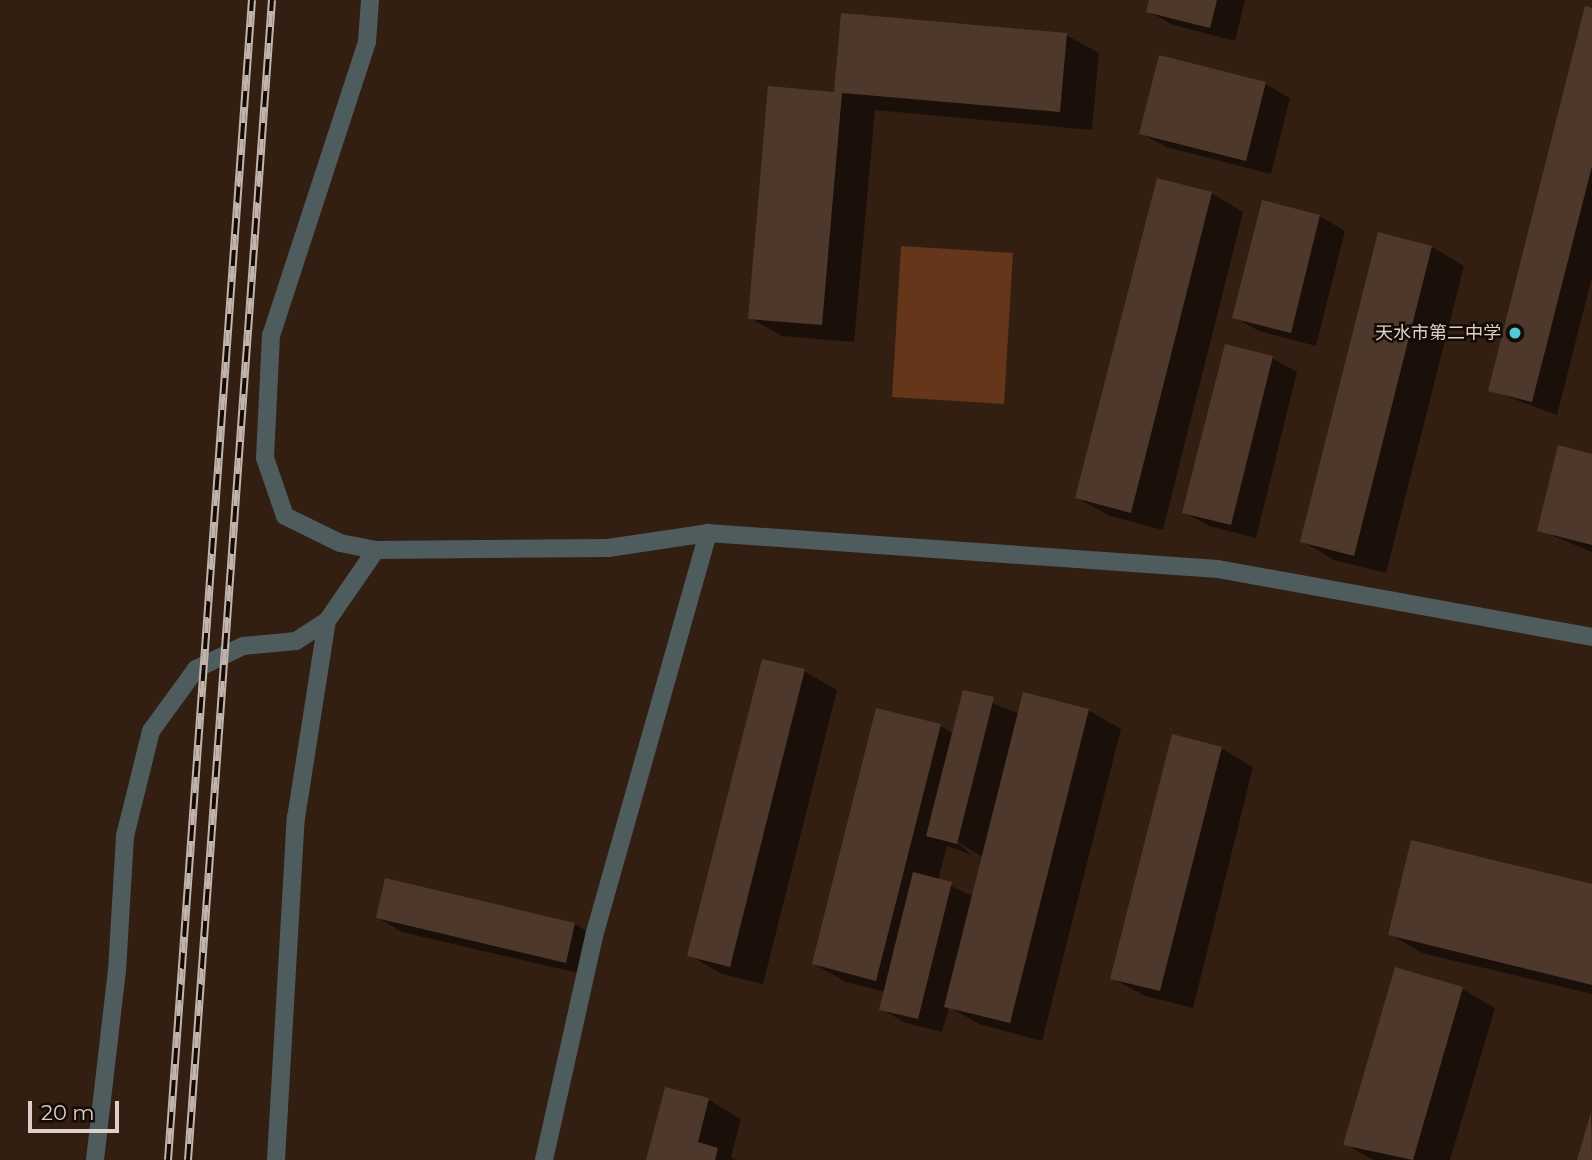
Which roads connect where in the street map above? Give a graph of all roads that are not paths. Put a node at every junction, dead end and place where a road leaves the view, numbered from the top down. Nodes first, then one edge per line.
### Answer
1 (370, 0) edge
2 (708, 533) junction
3 (376, 550) junction
4 (327, 621) junction
5 (1592, 638) edge
6 (95, 1160) edge
7 (276, 1160) edge
8 (544, 1160) edge

1 - 3 street
2 - 3 street
2 - 5 street
2 - 8 street
3 - 4 street
4 - 6 street
4 - 7 street

